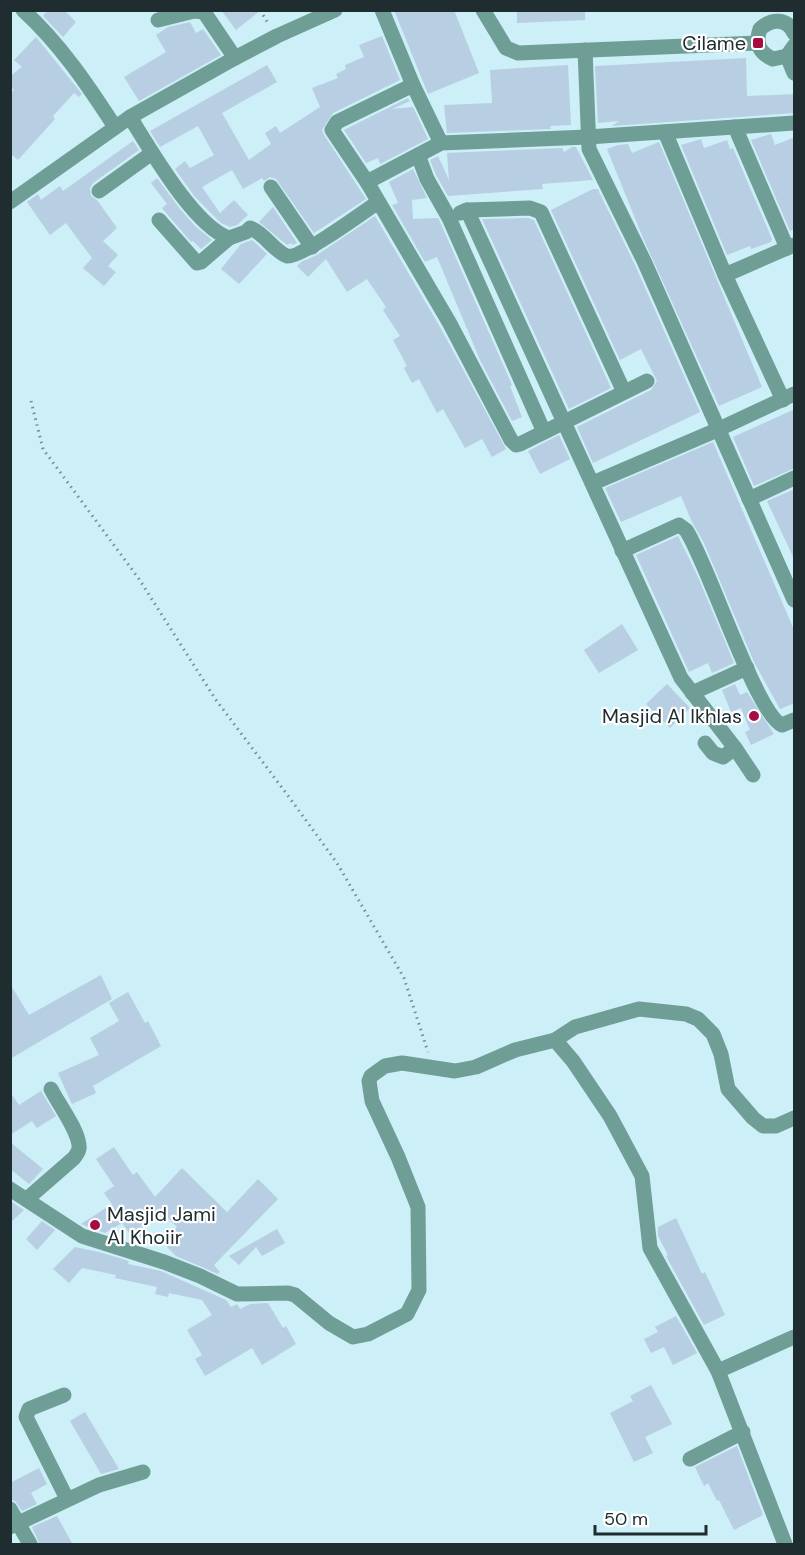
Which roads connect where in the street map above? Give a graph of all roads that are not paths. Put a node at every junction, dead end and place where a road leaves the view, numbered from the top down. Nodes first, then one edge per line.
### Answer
1 (23, 10) edge
2 (336, 10) edge
3 (382, 10) edge
4 (483, 10) edge
5 (770, 16) edge
6 (158, 20) dead end
7 (795, 33) edge
8 (758, 43) junction
9 (585, 51) junction
10 (791, 51) edge
11 (235, 58) junction
12 (795, 73) edge
13 (413, 85) junction
14 (130, 117) junction
15 (795, 123) edge
16 (115, 127) junction
17 (735, 127) junction
18 (665, 132) junction
19 (588, 137) junction
20 (441, 143) junction
21 (152, 153) junction
22 (418, 155) junction
23 (367, 182) junction
24 (271, 187) dead end
25 (99, 191) dead end
26 (11, 200) edge
27 (378, 201) junction
28 (466, 210) junction
29 (448, 218) junction
30 (159, 220) dead end
31 (229, 238) junction
32 (791, 246) edge
33 (312, 247) junction
34 (726, 275) junction
35 (647, 381) dead end
36 (624, 392) junction
37 (789, 397) edge
38 (534, 409) junction
39 (564, 420) junction
40 (717, 430) junction
41 (544, 432) junction
42 (795, 478) edge
43 (593, 483) junction
44 (749, 499) junction
45 (622, 551) junction
46 (795, 600) edge
47 (747, 668) junction
48 (692, 693) junction
49 (795, 720) edge
50 (705, 743) dead end
51 (735, 748) junction
52 (753, 775) dead end
53 (555, 1040) junction
54 (51, 1089) dead end
55 (795, 1118) edge
56 (15, 1193) edge
57 (795, 1337) edge
58 (718, 1371) junction
59 (64, 1395) dead end
60 (743, 1432) junction
61 (690, 1459) dead end
62 (142, 1472) dead end
63 (67, 1499) junction
64 (10, 1509) edge
65 (14, 1525) edge
66 (30, 1545) edge
67 (785, 1545) edge

1 - 16 street
2 - 11 street
3 - 13 street
4 - 9 street
5 - 7 street
5 - 8 street
6 - 11 street
8 - 9 street
8 - 10 street
9 - 19 street
10 - 12 street
11 - 14 street
13 - 20 street
13 - 23 street
14 - 16 street
14 - 21 street
15 - 17 street
16 - 26 street
17 - 18 street
17 - 32 street
18 - 19 street
18 - 34 street
19 - 20 street
19 - 40 street
20 - 22 street
21 - 25 street
21 - 31 street
22 - 23 street
22 - 29 street
23 - 27 street
24 - 33 street
27 - 33 street
27 - 41 street
28 - 29 street
28 - 36 street
28 - 39 street
29 - 38 street
30 - 31 street
31 - 33 street
32 - 34 street
34 - 37 street
35 - 36 street
36 - 39 street
37 - 40 street
38 - 39 street
38 - 41 street
39 - 41 street
39 - 43 street
40 - 43 street
40 - 44 street
42 - 44 street
43 - 45 street
44 - 46 street
45 - 47 street
45 - 48 street
47 - 48 street
47 - 49 street
48 - 51 street
50 - 51 street
51 - 52 street
53 - 55 street
53 - 56 street
53 - 58 street
54 - 56 street
57 - 58 street
58 - 60 street
59 - 63 street
60 - 61 street
60 - 67 street
62 - 63 street
63 - 65 street
64 - 65 street
65 - 66 street

